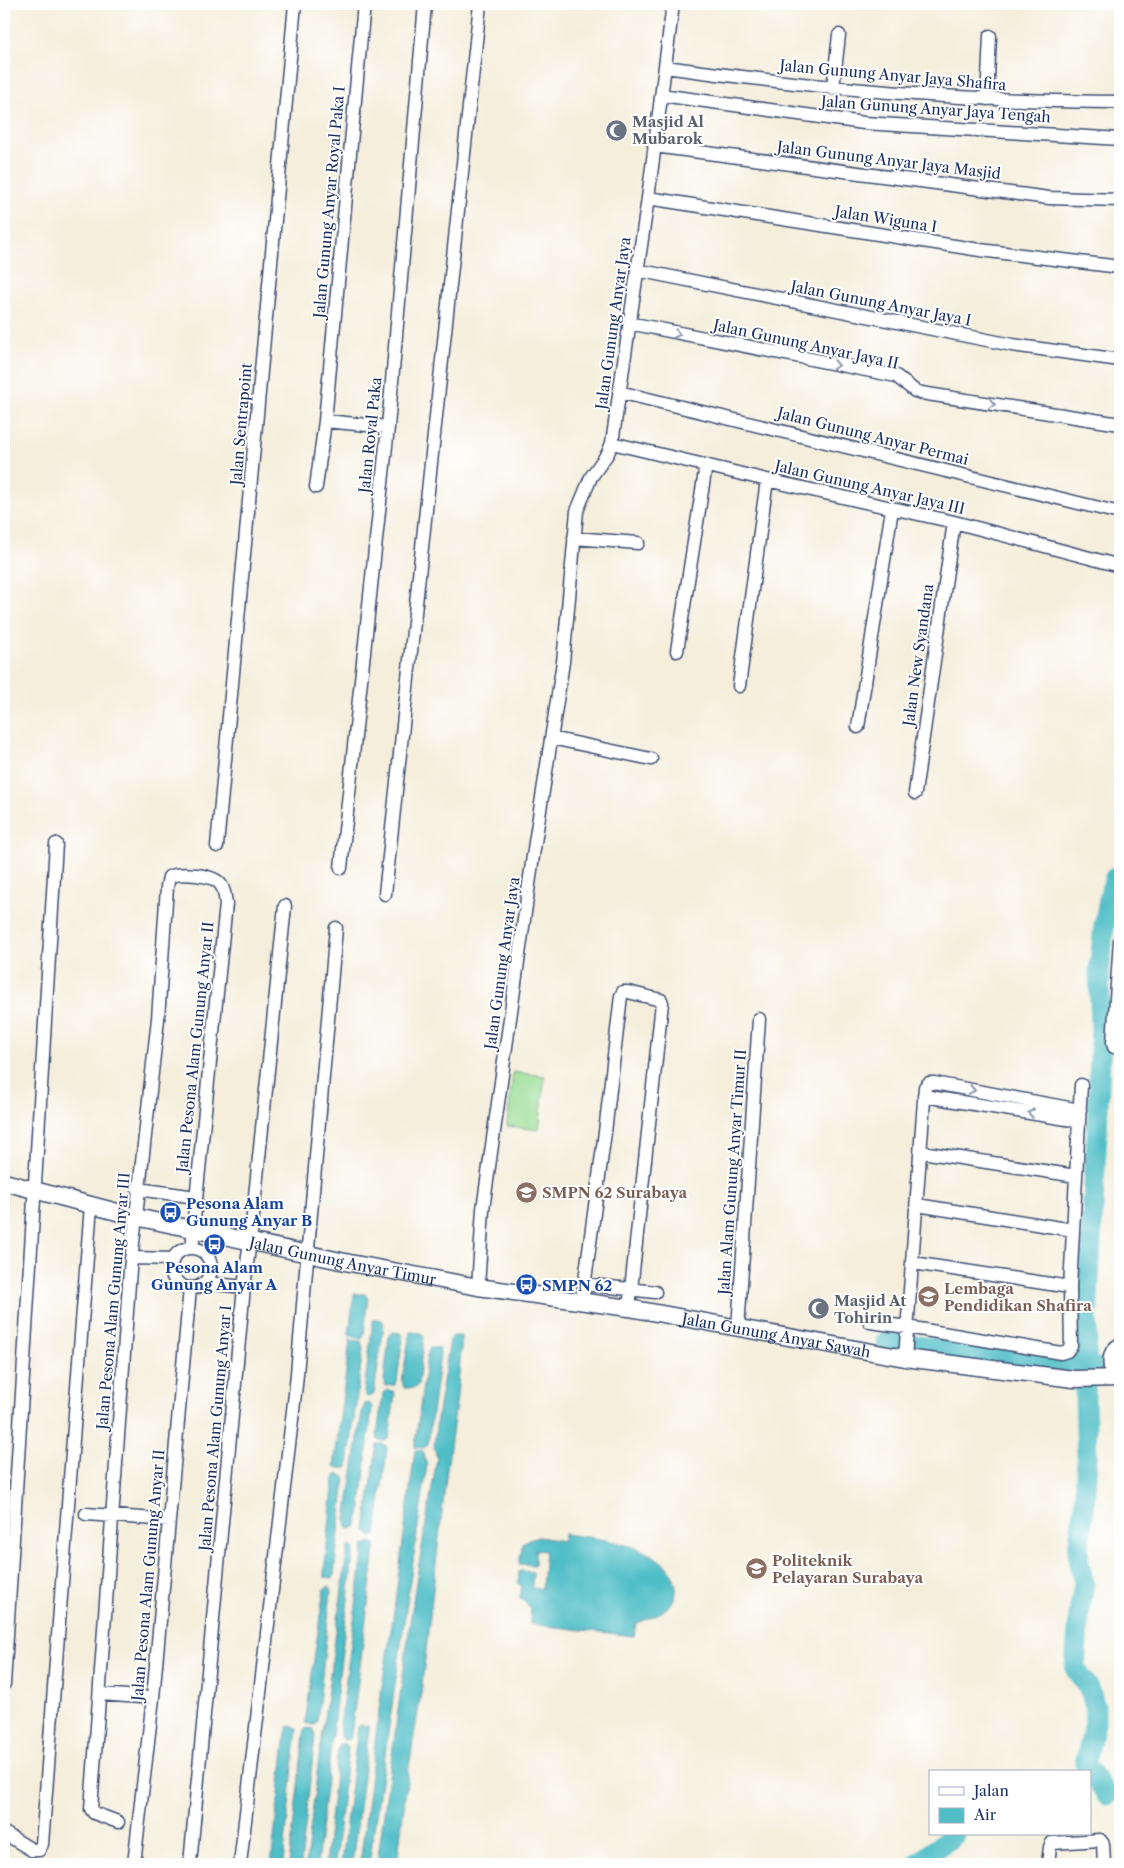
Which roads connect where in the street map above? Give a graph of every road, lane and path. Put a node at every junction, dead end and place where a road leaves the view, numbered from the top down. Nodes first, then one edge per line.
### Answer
1 (295, 4) edge
2 (364, 4) edge
3 (425, 4) edge
4 (480, 4) edge
5 (673, 4) edge
6 (839, 34) dead end
7 (990, 36) dead end
8 (664, 67) junction
9 (833, 88) junction
10 (661, 95) junction
11 (987, 99) junction
12 (1120, 102) edge
13 (1120, 139) edge
14 (654, 146) junction
15 (648, 198) junction
16 (1120, 200) edge
17 (1120, 267) edge
18 (637, 270) junction
19 (629, 323) junction
20 (1120, 360) edge
21 (619, 392) junction
22 (326, 412) junction
23 (1120, 424) edge
24 (388, 427) junction
25 (612, 443) junction
26 (706, 465) junction
27 (767, 480) junction
28 (316, 487) dead end
29 (892, 509) junction
30 (1120, 512) edge
31 (954, 522) junction
32 (574, 538) junction
33 (638, 544) dead end
34 (1120, 566) edge
35 (677, 651) dead end
36 (739, 686) dead end
37 (858, 727) dead end
38 (551, 738) junction
39 (651, 759) dead end
40 (916, 794) dead end
41 (56, 844) dead end
42 (218, 846) dead end
43 (341, 868) dead end
44 (384, 894) dead end
45 (285, 906) dead end
46 (225, 910) joint
47 (336, 928) dead end
48 (1120, 940) edge
49 (759, 1018) dead end
50 (1117, 1048) edge
51 (1081, 1085) dead end
52 (1080, 1116) junction
53 (922, 1152) junction
54 (1076, 1176) junction
55 (4, 1182) edge
56 (138, 1189) junction
57 (36, 1191) junction
58 (196, 1197) junction
59 (92, 1205) junction
60 (918, 1205) junction
61 (136, 1217) junction
62 (193, 1229) junction
63 (1073, 1230) junction
64 (251, 1241) junction
65 (193, 1248) junction
66 (308, 1254) junction
67 (131, 1258) junction
68 (173, 1259) junction
69 (913, 1263) junction
70 (205, 1283) junction
71 (584, 1284) junction
72 (244, 1287) junction
73 (478, 1287) junction
74 (1070, 1287) junction
75 (190, 1288) junction
76 (632, 1290) junction
77 (655, 1292) dead end
78 (582, 1302) junction
79 (629, 1308) junction
80 (870, 1322) dead end
81 (738, 1328) junction
82 (907, 1329) junction
83 (1120, 1344) edge
84 (905, 1355) junction
85 (1112, 1372) edge
86 (86, 1514) dead end
87 (112, 1516) junction
88 (169, 1520) junction
89 (4, 1684) edge
90 (100, 1694) junction
91 (153, 1698) junction
92 (118, 1822) dead end
93 (4, 1832) edge
94 (134, 1864) edge
95 (190, 1864) edge
96 (240, 1864) edge
97 (1048, 1864) edge
98 (1104, 1864) edge

1 - 42 street, Jalan Sentrapoint
2 - 22 street, Jalan Gunung Anyar Royal Paka I
3 - 24 street, Jalan Royal Paka
4 - 44 street
5 - 8 street, Jalan Gunung Anyar Jaya
6 - 9 street
7 - 11 street
8 - 9 street, Jalan Gunung Anyar Jaya Shafira
8 - 10 street, Jalan Gunung Anyar Jaya
9 - 11 street, Jalan Gunung Anyar Jaya Shafira
10 - 13 street, Jalan Gunung Anyar Jaya Tengah
10 - 14 street, Jalan Gunung Anyar Jaya
11 - 12 street, Jalan Gunung Anyar Jaya Shafira
14 - 15 street, Jalan Gunung Anyar Jaya
14 - 16 street, Jalan Gunung Anyar Jaya Masjid
15 - 17 street, Jalan Wiguna I
15 - 18 street, Jalan Gunung Anyar Jaya
18 - 19 street, Jalan Gunung Anyar Jaya
18 - 20 street, Jalan Gunung Anyar Jaya I
19 - 21 street, Jalan Gunung Anyar Jaya
19 -> 23 street, Jalan Gunung Anyar Jaya II
21 - 25 street, Jalan Gunung Anyar Jaya
21 - 30 street, Jalan Gunung Anyar Permai
22 - 24 street
22 - 28 street, Jalan Gunung Anyar Royal Paka I
24 - 43 street, Jalan Royal Paka
25 - 26 street, Jalan Gunung Anyar Jaya III
25 - 32 street, Jalan Gunung Anyar Jaya
26 - 27 street, Jalan Gunung Anyar Jaya III
26 - 35 street
27 - 29 street, Jalan Gunung Anyar Jaya III
27 - 36 street
29 - 31 street, Jalan Gunung Anyar Jaya III
29 - 37 street
31 - 34 street, Jalan Gunung Anyar Jaya III
31 - 40 street, Jalan New Syandana
32 - 33 street
32 - 38 street, Jalan Gunung Anyar Jaya
38 - 39 street
38 - 73 street, Jalan Gunung Anyar Jaya
41 - 57 street
45 - 64 street, Jalan Pesona Alam Gunung Anyar I
46 - 56 street, Jalan Pesona Alam Gunung Anyar III
46 - 58 street, Jalan Pesona Alam Gunung Anyar II
47 - 66 street
48 - 50 street
49 - 81 street, Jalan Alam Gunung Anyar Timur II
51 - 52 street
52 - 53 street
52 - 54 street
53 - 54 street
53 - 60 street
54 - 63 street
55 - 57 street, Jalan Gunung Anyar Timur
56 - 58 street
56 - 61 street, Jalan Pesona Alam Gunung Anyar III
57 - 59 street, Jalan Gunung Anyar Timur
57 - 89 street
58 - 62 street, Jalan Pesona Alam Gunung Anyar II
59 - 61 street, Jalan Gunung Anyar Timur
59 - 93 street
60 - 63 street
60 - 69 street
61 - 62 street, Jalan Gunung Anyar Timur
61 - 67 street, Jalan Pesona Alam Gunung Anyar III
62 - 64 street, Jalan Gunung Anyar Timur
62 - 65 street, Jalan Pesona Alam Gunung Anyar II
63 - 74 street
64 - 66 street, Jalan Gunung Anyar Timur
64 - 72 street, Jalan Pesona Alam Gunung Anyar I
65 - 68 street
65 - 70 street
66 - 73 street, Jalan Gunung Anyar Timur
66 - 96 street
67 - 68 street
67 - 87 street, Jalan Pesona Alam Gunung Anyar III
68 - 75 street
69 - 74 street
69 - 82 street
70 - 72 street
70 - 75 street
71 - 76 street
71 - 76 street
71 - 78 street
72 - 95 street, Jalan Pesona Alam Gunung Anyar I
73 - 78 street, Jalan Gunung Anyar Sawah
74 - 82 street
75 - 88 street, Jalan Pesona Alam Gunung Anyar II
76 - 77 street
76 - 79 street
78 - 79 street, Jalan Gunung Anyar Sawah
79 - 81 street, Jalan Gunung Anyar Sawah
80 - 82 street
81 - 84 street, Jalan Gunung Anyar Sawah
82 - 84 street
83 - 85 street
84 - 85 street, Jalan Gunung Anyar Sawah
86 - 87 street
87 - 88 street
87 - 90 street, Jalan Pesona Alam Gunung Anyar III
88 - 91 street, Jalan Pesona Alam Gunung Anyar II
90 - 91 street
90 - 92 street, Jalan Pesona Alam Gunung Anyar III
91 - 94 street, Jalan Pesona Alam Gunung Anyar II
97 - 98 street

